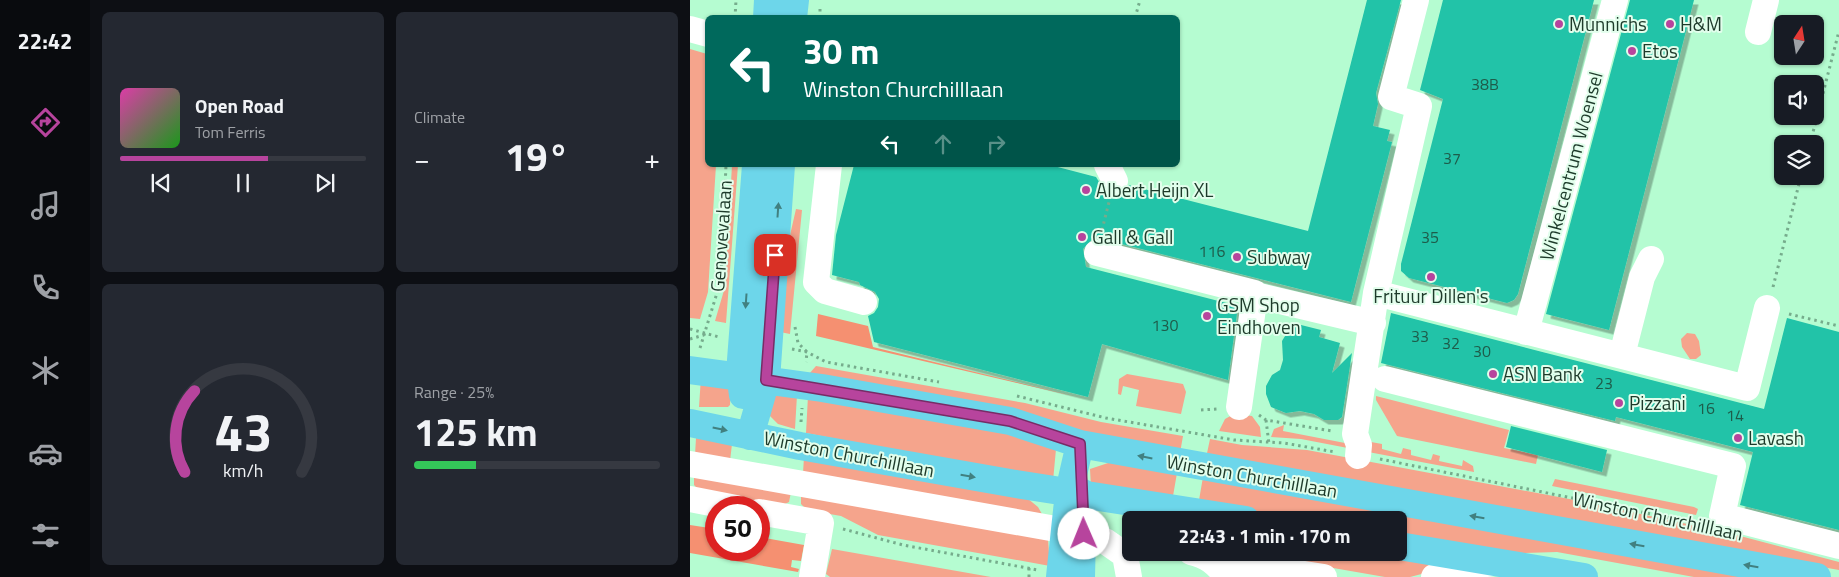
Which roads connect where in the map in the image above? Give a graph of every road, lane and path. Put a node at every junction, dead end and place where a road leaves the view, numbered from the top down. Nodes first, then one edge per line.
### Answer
1 (736, 0) edge
2 (768, 0) edge
3 (795, 0) edge
4 (821, 0) edge
5 (1140, 0) edge
6 (1416, 0) edge
7 (1615, 0) edge
8 (1766, 0) edge
9 (735, 15) edge
10 (767, 15) edge
11 (793, 15) edge
12 (820, 15) edge
13 (1136, 15) edge
14 (690, 29) edge
15 (1758, 32) dead end
16 (1839, 32) edge
17 (705, 33) edge
18 (1812, 135) edge
19 (726, 167) edge
20 (756, 167) edge
21 (781, 167) edge
22 (829, 167) edge
23 (1108, 169) edge
24 (1799, 185) edge
25 (1097, 253) joint
26 (1651, 259) dead end
27 (1376, 293) junction
28 (1255, 295) junction
29 (864, 302) dead end
30 (1767, 308) junction
31 (1373, 323) junction
32 (1839, 326) edge
33 (690, 329) edge
34 (1526, 332) junction
35 (704, 334) junction
36 (690, 340) edge
37 (756, 343) junction
38 (1622, 355) junction
39 (690, 370) edge
40 (753, 379) junction
41 (1385, 379) dead end
42 (949, 384) dead end
43 (1015, 396) dead end
44 (1239, 407) joint
45 (1266, 420) junction
46 (690, 423) edge
47 (750, 436) junction
48 (1080, 444) junction
49 (1269, 444) junction
50 (1357, 445) junction
51 (690, 464) edge
52 (745, 474) junction
53 (1076, 493) junction
54 (690, 499) edge
55 (705, 502) edge
56 (1189, 511) edge
57 (770, 514) edge
58 (821, 523) junction
59 (1706, 526) dead end
60 (1074, 532) junction
61 (1122, 545) edge
62 (1839, 546) edge
63 (1407, 547) edge
64 (1126, 561) edge
65 (1212, 561) edge
66 (1495, 562) junction
67 (812, 577) edge
68 (1029, 577) edge
69 (1060, 577) edge
70 (1081, 577) edge
71 (1129, 577) edge
72 (1226, 577) edge
73 (1324, 577) edge
74 (1434, 577) edge
75 (1584, 577) edge
76 (1817, 577) edge

1 - 9 path
2 - 10 main road
3 - 11 main road
4 - 12 path
5 - 13 path
6 - 27 street
7 - 34 street, Winkelcentrum Woensel
8 - 15 street
14 - 17 street
16 - 18 path
19 - 35 path, Genovevalaan
20 -> 37 main road, Genovevalaan
37 -> 21 main road, Genovevalaan
22 - 29 street
23 - 25 path
24 - 30 path
25 - 28 street
26 - 38 street
27 - 31 street
27 - 34 street
28 - 31 street
28 - 44 street
30 - 32 path
30 - 38 street
31 - 50 street
33 - 35 path
34 - 38 street
35 - 36 path
35 - 37 path
37 - 40 main road, Genovevalaan
37 - 42 path
39 - 40 main road, Winston Churchilllaan
40 - 47 main road, Genovevalaan
40 - 48 main road, Winston Churchilllaan
41 - 62 street
43 - 49 path, Winston Churchilllaan
44 - 45 path
45 - 49 path
45 - 50 path
46 -> 47 main road, Winston Churchilllaan
47 - 52 street
47 -> 53 main road, Winston Churchilllaan
48 - 53 main road
76 -> 48 main road, Winston Churchilllaan
49 - 50 path, Winston Churchilllaan
50 - 59 path, Winston Churchilllaan
51 - 52 street, Winston Churchilllaan
52 - 60 street, Winston Churchilllaan
53 - 56 main road, Winston Churchilllaan
53 - 60 main road
54 - 55 street
57 - 58 street
58 - 67 street
58 - 68 path
60 - 61 street, Winston Churchilllaan
60 - 69 main road
60 - 70 main road
63 - 66 main road
64 - 71 street
65 - 72 street
66 - 74 street
66 - 75 main road
72 - 73 street

